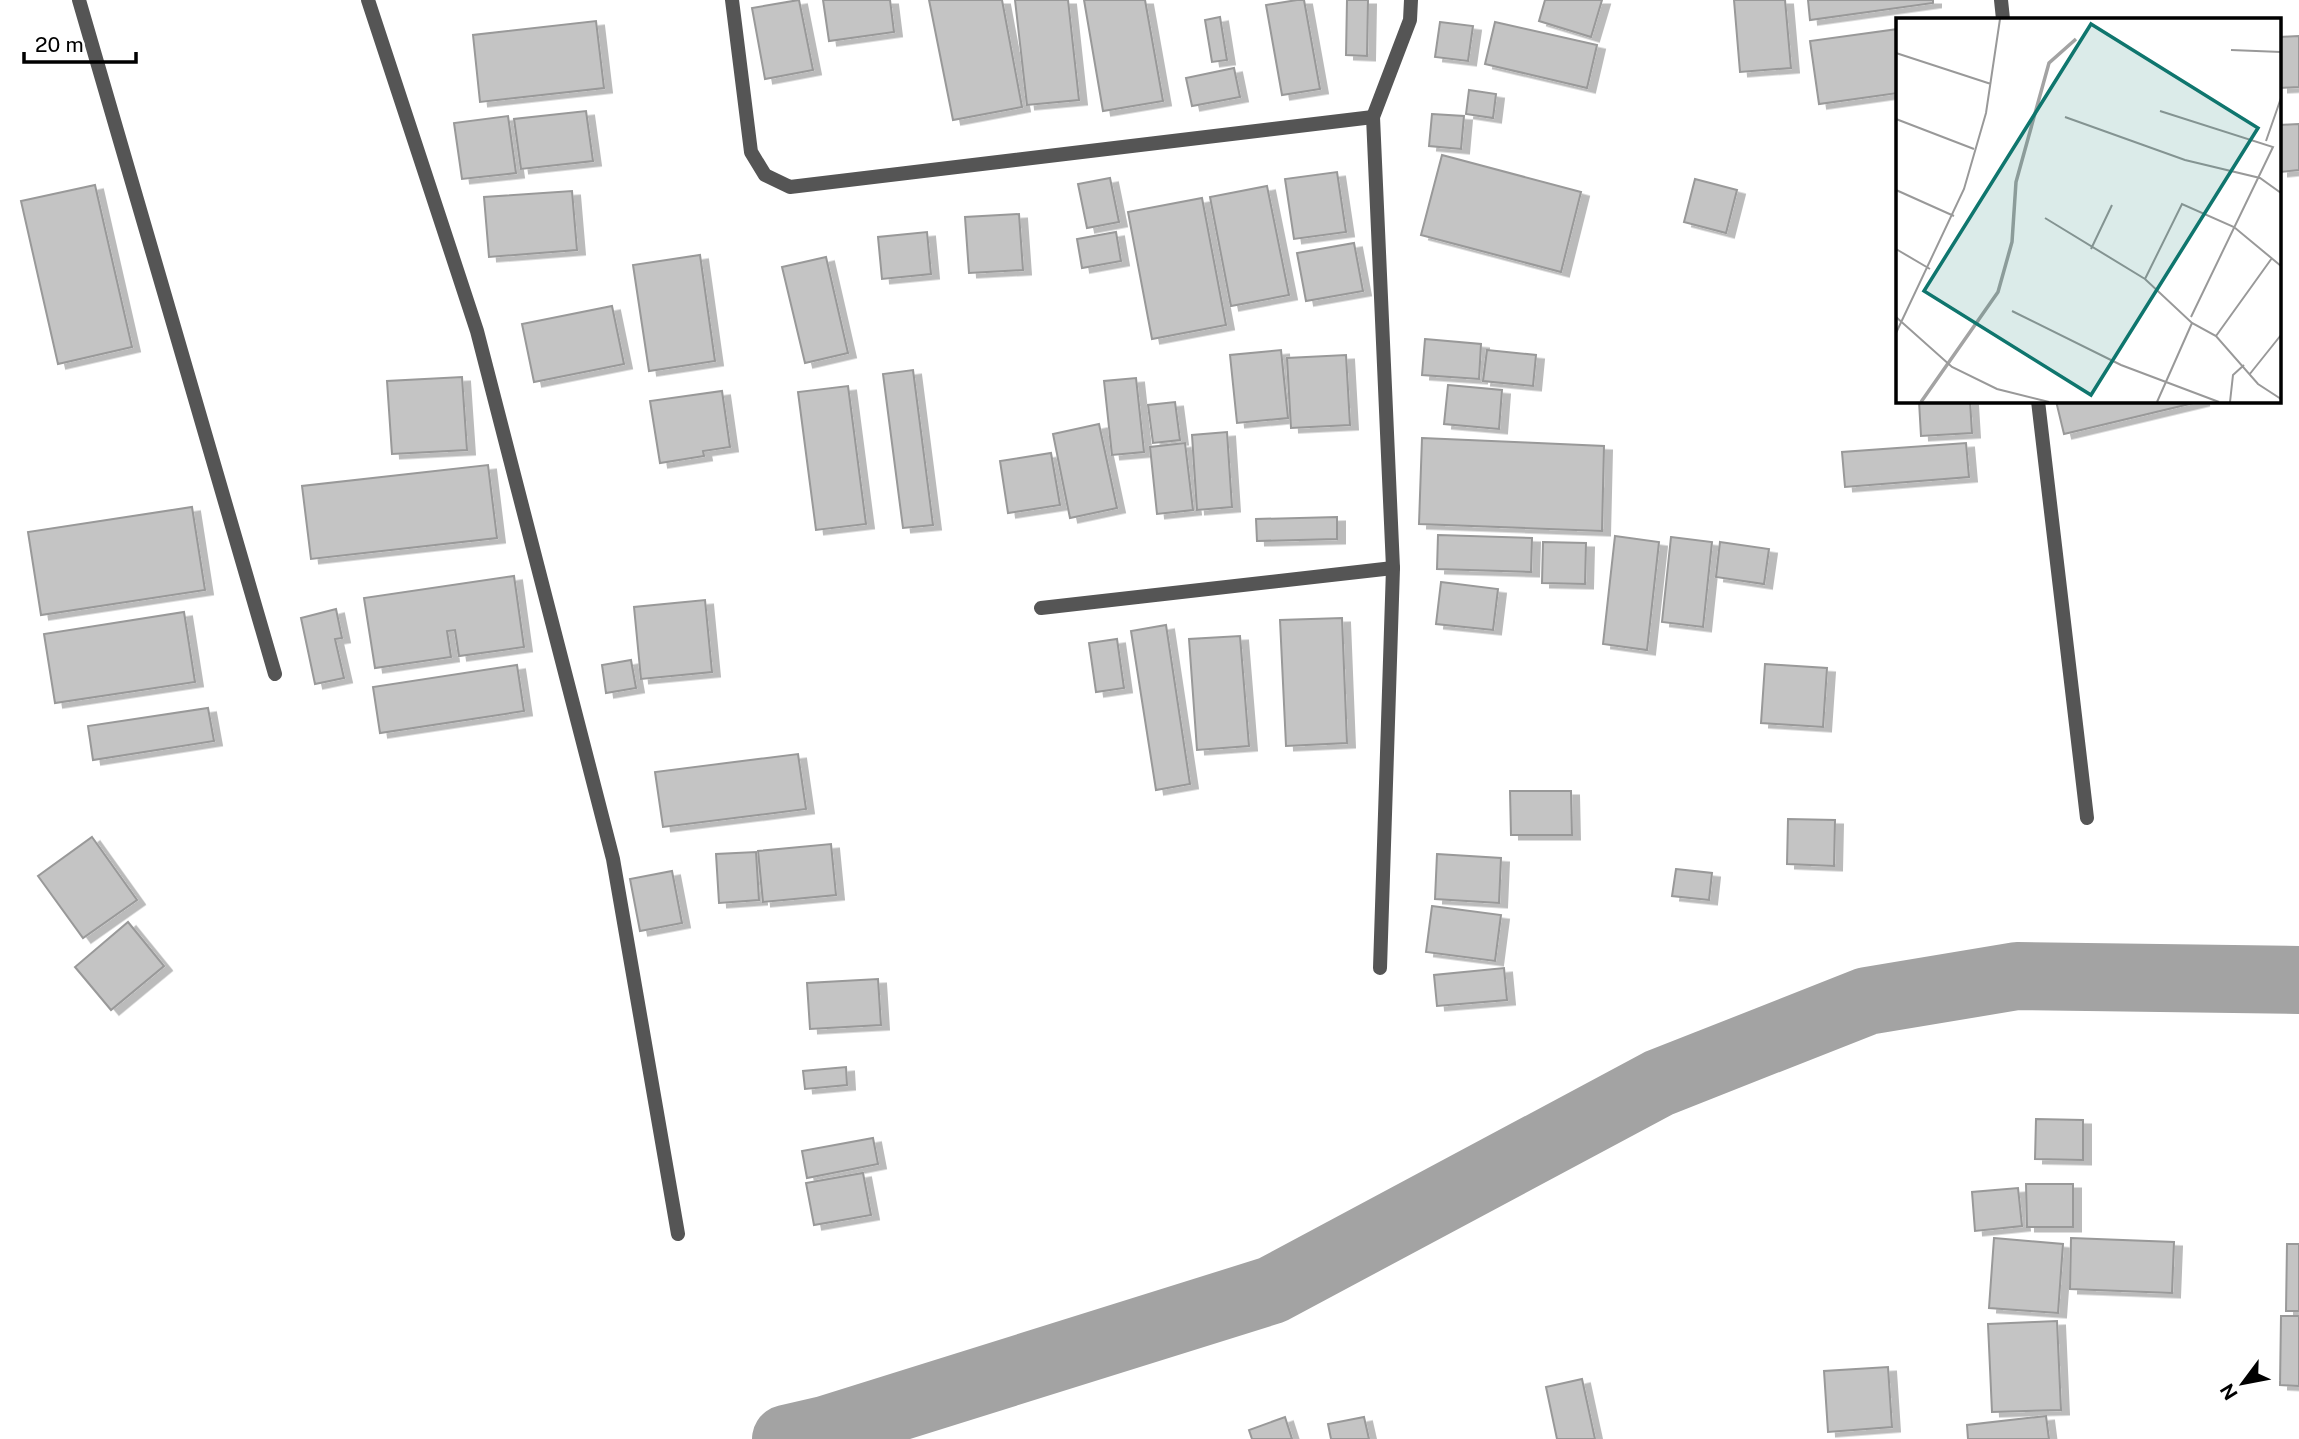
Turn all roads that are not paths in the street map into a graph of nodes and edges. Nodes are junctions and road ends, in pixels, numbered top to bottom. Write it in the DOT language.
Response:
graph roads {
  1 [pos="79,0"];
  2 [pos="368,0"];
  3 [pos="732,0"];
  4 [pos="1411,0"];
  5 [pos="2001,0"];
  6 [pos="2003,18"];
  7 [pos="1373,117"];
  8 [pos="2038,402"];
  9 [pos="1394,568"];
  10 [pos="1041,608"];
  11 [pos="275,674"];
  12 [pos="2087,818"];
  13 [pos="1380,968"];
  14 [pos="678,1234"];
  1 -- 11 [label="street"];
  2 -- 14 [label="street"];
  3 -- 7 [label="street"];
  4 -- 7 [label="street"];
  5 -- 6 [label="street"];
  7 -- 9 [label="street"];
  8 -- 12 [label="street"];
  9 -- 10 [label="street"];
  9 -- 13 [label="street"];
}
